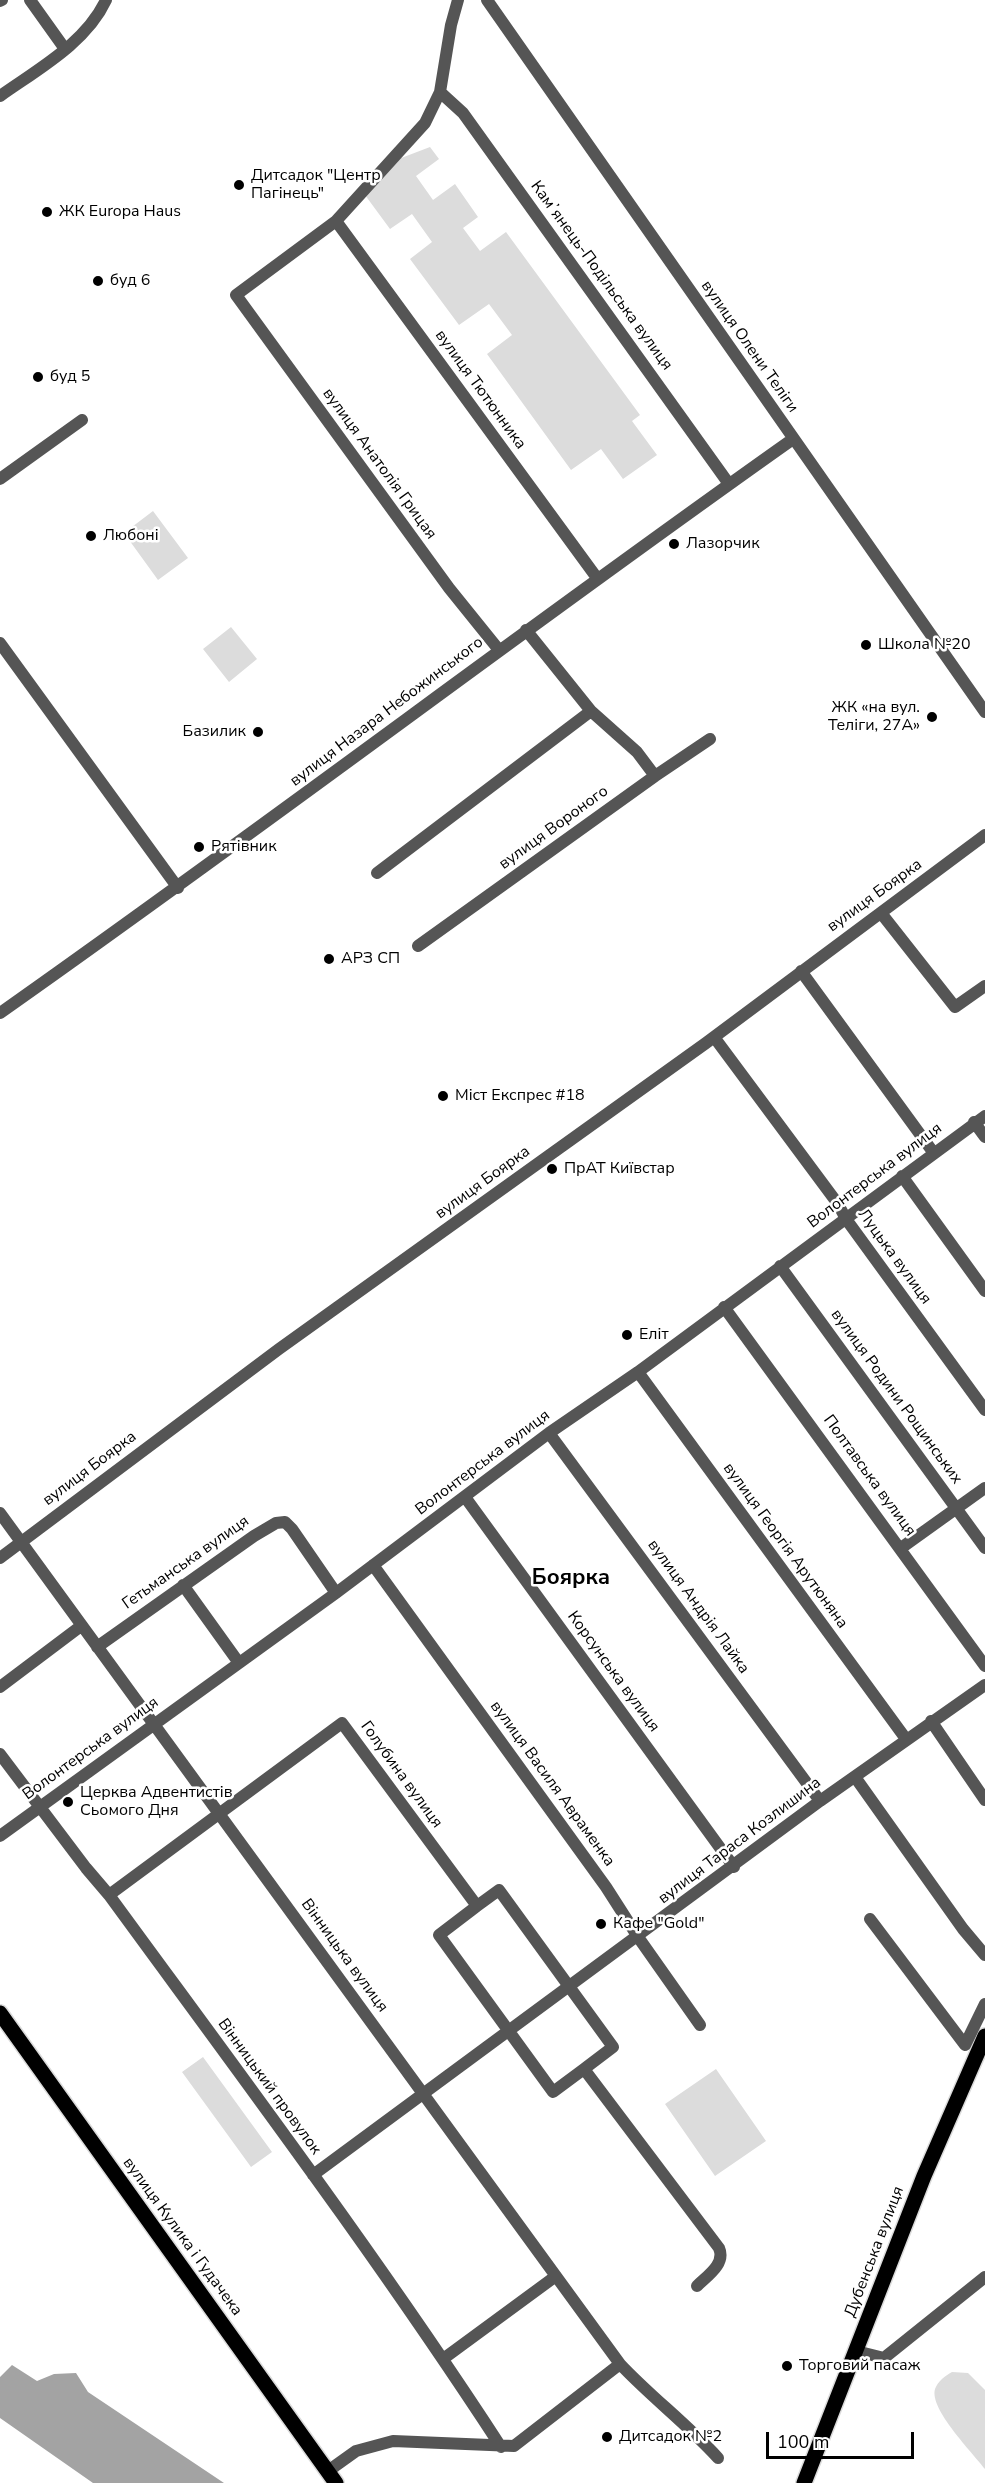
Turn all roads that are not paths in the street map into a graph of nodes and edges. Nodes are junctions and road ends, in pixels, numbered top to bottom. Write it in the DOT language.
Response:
graph roads {
  1 [pos="30,0"];
  2 [pos="106,0"];
  3 [pos="458,0"];
  4 [pos="487,0"];
  5 [pos="65,49"];
  6 [pos="440,92"];
  7 [pos="0,96"];
  8 [pos="336,221"];
  9 [pos="82,420"];
  10 [pos="793,438"];
  11 [pos="0,479"];
  12 [pos="729,484"];
  13 [pos="597,578"];
  14 [pos="526,630"];
  15 [pos="0,643"];
  16 [pos="499,650"];
  17 [pos="591,711"];
  18 [pos="985,712"];
  19 [pos="710,739"];
  20 [pos="655,776"];
  21 [pos="985,836"];
  22 [pos="377,873"];
  23 [pos="178,888"];
  24 [pos="881,913"];
  25 [pos="418,946"];
  26 [pos="801,971"];
  27 [pos="985,986"];
  28 [pos="0,1013"];
  29 [pos="714,1037"];
  30 [pos="980,1119"];
  31 [pos="985,1137"];
  32 [pos="933,1152"];
  33 [pos="902,1176"];
  34 [pos="846,1219"];
  35 [pos="780,1266"];
  36 [pos="985,1291"];
  37 [pos="724,1307"];
  38 [pos="638,1371"];
  39 [pos="985,1410"];
  40 [pos="549,1432"];
  41 [pos="985,1488"];
  42 [pos="465,1497"];
  43 [pos="956,1509"];
  44 [pos="0,1513"];
  45 [pos="21,1542"];
  46 [pos="901,1548"];
  47 [pos="985,1548"];
  48 [pos="0,1558"];
  49 [pos="373,1565"];
  50 [pos="183,1585"];
  51 [pos="336,1593"];
  52 [pos="81,1626"];
  53 [pos="97,1647"];
  54 [pos="239,1663"];
  55 [pos="985,1666"];
  56 [pos="985,1685"];
  57 [pos="0,1688"];
  58 [pos="931,1721"];
  59 [pos="153,1723"];
  60 [pos="906,1739"];
  61 [pos="0,1754"];
  62 [pos="855,1777"];
  63 [pos="985,1800"];
  64 [pos="820,1802"];
  65 [pos="40,1808"];
  66 [pos="219,1814"];
  67 [pos="0,1836"];
  68 [pos="734,1867"];
  69 [pos="109,1895"];
  70 [pos="477,1906"];
  71 [pos="870,1919"];
  72 [pos="638,1937"];
  73 [pos="985,1955"];
  74 [pos="570,1988"];
  75 [pos="985,2004"];
  76 [pos="0,2013"];
  77 [pos="700,2025"];
  78 [pos="509,2032"];
  79 [pos="985,2036"];
  80 [pos="584,2069"];
  81 [pos="424,2094"];
  82 [pos="313,2175"];
  83 [pos="556,2276"];
  84 [pos="985,2277"];
  85 [pos="697,2286"];
  86 [pos="856,2351"];
  87 [pos="443,2359"];
  88 [pos="620,2364"];
  89 [pos="501,2447"];
  90 [pos="717,2458"];
  91 [pos="332,2477"];
  92 [pos="804,2483"];
  1 -- 5 [label="street"];
  2 -- 5 [label="street"];
  3 -- 6 [label="street"];
  4 -- 10 [label="street, вулиця Олени Теліги"];
  5 -- 7 [label="street"];
  6 -- 8 [label="street"];
  6 -- 12 [label="street, Камʼянець-Подільська вулиця"];
  8 -- 13 [label="street, вулиця Тютюнника"];
  8 -- 16 [label="street, вулиця Анатолія Грицая"];
  9 -- 11 [label="street"];
  10 -- 12 [label="street, вулиця Назара Небожинського"];
  10 -- 18 [label="street, вулиця Олени Теліги"];
  12 -- 13 [label="street, вулиця Назара Небожинського"];
  13 -- 14 [label="street, вулиця Назара Небожинського"];
  14 -- 16 [label="street, вулиця Назара Небожинського"];
  14 -- 17 [label="street"];
  15 -- 23 [label="street"];
  16 -- 23 [label="street, вулиця Назара Небожинського"];
  17 -- 20 [label="street"];
  17 -- 22 [label="street"];
  19 -- 20 [label="street, вулиця Вороного"];
  20 -- 25 [label="street, вулиця Вороного"];
  21 -- 24 [label="street, вулиця Боярка"];
  23 -- 28 [label="street, вулиця Назара Небожинського"];
  24 -- 26 [label="street, вулиця Боярка"];
  24 -- 27 [label="street"];
  26 -- 29 [label="street, вулиця Боярка"];
  26 -- 32 [label="street"];
  29 -- 34 [label="street, Луцька вулиця"];
  29 -- 45 [label="street, вулиця Боярка"];
  30 -- 31 [label="street"];
  30 -- 32 [label="street, Волонтерська вулиця"];
  32 -- 33 [label="street, Волонтерська вулиця"];
  33 -- 34 [label="street, Волонтерська вулиця"];
  33 -- 36 [label="street"];
  34 -- 35 [label="street, Волонтерська вулиця"];
  34 -- 39 [label="street, Луцька вулиця"];
  35 -- 37 [label="street, Волонтерська вулиця"];
  35 -- 43 [label="street, вулиця Родини Рощинських"];
  37 -- 38 [label="street, Волонтерська вулиця"];
  37 -- 46 [label="street, Полтавська вулиця"];
  38 -- 40 [label="street, Волонтерська вулиця"];
  38 -- 60 [label="street, вулиця Георгія Арутюняна"];
  40 -- 42 [label="street, Волонтерська вулиця"];
  40 -- 64 [label="street, вулиця Андрія Лайка"];
  41 -- 43 [label="street"];
  42 -- 49 [label="street, Волонтерська вулиця"];
  42 -- 68 [label="street, Корсунська вулиця"];
  43 -- 46 [label="street"];
  43 -- 47 [label="street, вулиця Родини Рощинських"];
  44 -- 45 [label="street, Вінницька вулиця"];
  45 -- 48 [label="street, вулиця Боярка"];
  45 -- 52 [label="street, Вінницька вулиця"];
  46 -- 55 [label="street, Полтавська вулиця"];
  49 -- 51 [label="street, Волонтерська вулиця"];
  49 -- 72 [label="street, вулиця Василя Авраменка"];
  50 -- 51 [label="street, Гетьманська вулиця"];
  50 -- 53 [label="street, Гетьманська вулиця"];
  50 -- 54 [label="street"];
  51 -- 54 [label="street, Волонтерська вулиця"];
  52 -- 53 [label="street, Вінницька вулиця"];
  52 -- 57 [label="street"];
  53 -- 59 [label="street, Вінницька вулиця"];
  54 -- 59 [label="street, Волонтерська вулиця"];
  56 -- 58 [label="street, вулиця Тараса Козлишина"];
  58 -- 60 [label="street, вулиця Тараса Козлишина"];
  58 -- 63 [label="street"];
  59 -- 65 [label="street, Волонтерська вулиця"];
  59 -- 66 [label="street, Вінницька вулиця"];
  60 -- 62 [label="street, вулиця Тараса Козлишина"];
  61 -- 65 [label="street, Вінницький провулок"];
  62 -- 64 [label="street, вулиця Тараса Козлишина"];
  62 -- 73 [label="street"];
  64 -- 68 [label="street, вулиця Тараса Козлишина"];
  65 -- 67 [label="street, Волонтерська вулиця"];
  65 -- 69 [label="street, Вінницький провулок"];
  66 -- 69 [label="street, Голубина вулиця"];
  66 -- 70 [label="street, Голубина вулиця"];
  66 -- 81 [label="street, Вінницька вулиця"];
  68 -- 72 [label="street, вулиця Тараса Козлишина"];
  69 -- 82 [label="street, Вінницький провулок"];
  70 -- 74 [label="street"];
  70 -- 78 [label="street"];
  71 -- 75 [label="street"];
  72 -- 74 [label="street, вулиця Тараса Козлишина"];
  72 -- 77 [label="street, вулиця Василя Авраменка"];
  74 -- 78 [label="street, вулиця Тараса Козлишина"];
  74 -- 80 [label="street"];
  76 -- 91 [label="main road, вулиця Кулика і Гудачека"];
  78 -- 80 [label="street"];
  78 -- 81 [label="street, вулиця Тараса Козлишина"];
  79 -- 86 [label="main road, Дубенська вулиця"];
  80 -- 85 [label="street"];
  81 -- 82 [label="street, вулиця Тараса Козлишина"];
  81 -- 83 [label="street, Вінницька вулиця"];
  82 -- 87 [label="street, Вінницький провулок"];
  83 -- 87 [label="street"];
  83 -- 88 [label="street, Вінницька вулиця"];
  84 -- 86 [label="street"];
  86 -- 92 [label="main road, Дубенська вулиця"];
  87 -- 89 [label="street, Вінницький провулок"];
  88 -- 89 [label="street"];
  88 -- 90 [label="street, Вінницька вулиця"];
  89 -- 91 [label="street"];
}
